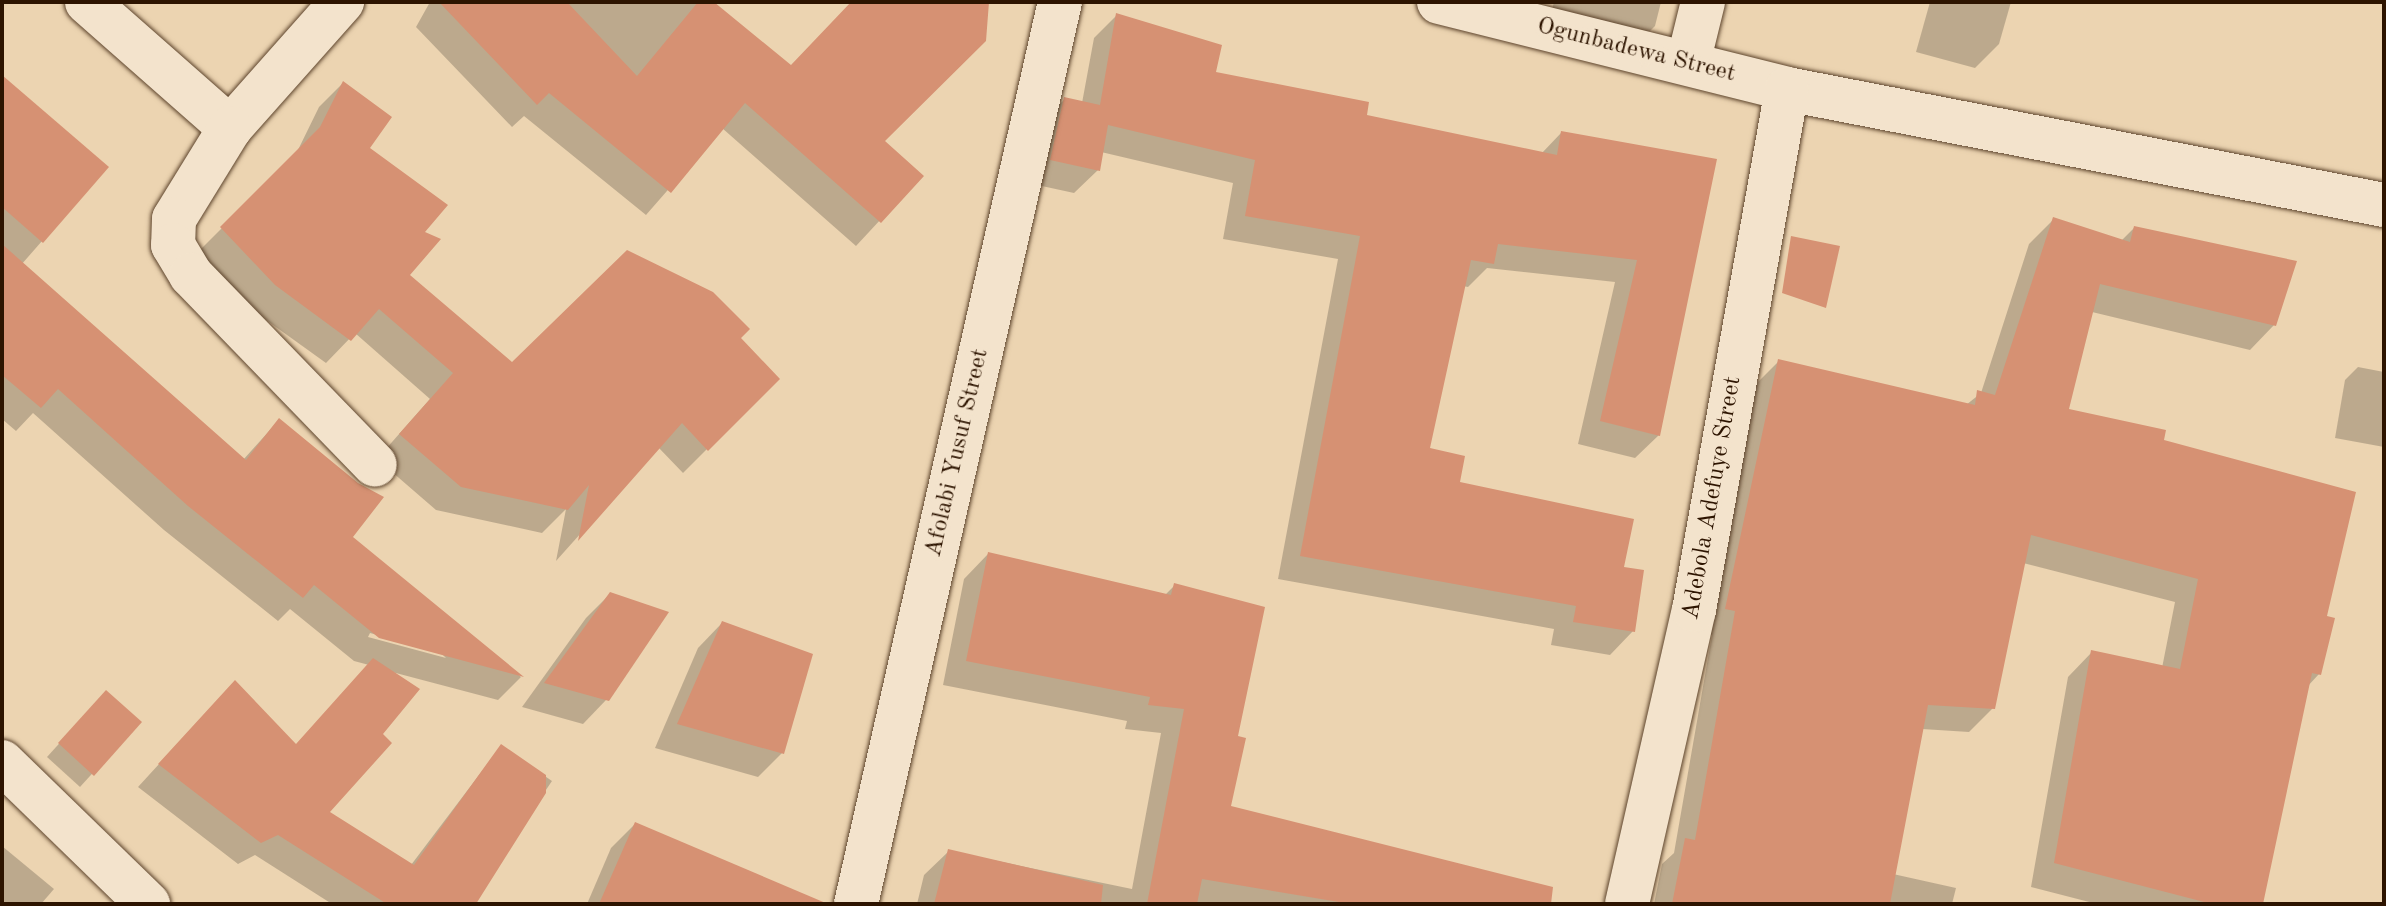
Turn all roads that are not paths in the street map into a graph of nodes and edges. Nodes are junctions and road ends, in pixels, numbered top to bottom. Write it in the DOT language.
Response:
graph roads {
  1 [pos="87,2"];
  2 [pos="342,2"];
  3 [pos="1060,2"];
  4 [pos="1439,2"];
  5 [pos="1703,2"];
  6 [pos="1688,63"];
  7 [pos="1787,89"];
  8 [pos="230,128"];
  9 [pos="2384,205"];
  10 [pos="375,465"];
  11 [pos="2,762"];
  12 [pos="148,904"];
  13 [pos="856,904"];
  14 [pos="1627,904"];
  1 -- 8 [label="street"];
  2 -- 8 [label="street"];
  3 -- 13 [label="street, Afolabi Yusuf Street"];
  4 -- 6 [label="street, Ogunbadewa Street"];
  5 -- 6 [label="street"];
  6 -- 7 [label="street, Ogunbadewa Street"];
  7 -- 9 [label="street, Ogunbadewa Street"];
  7 -- 14 [label="street, Adebola Adefuye Street"];
  8 -- 10 [label="street"];
  11 -- 12 [label="street"];
}
